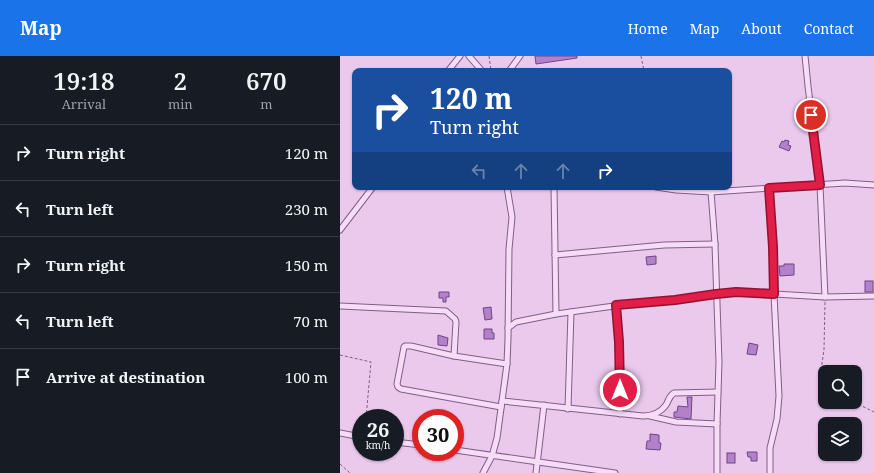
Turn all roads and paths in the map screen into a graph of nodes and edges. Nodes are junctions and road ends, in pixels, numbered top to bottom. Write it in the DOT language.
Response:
graph roads {
  1 [pos="460,56"];
  2 [pos="469,56"];
  3 [pos="490,56"];
  4 [pos="520,56"];
  5 [pos="641,56"];
  6 [pos="805,56"];
  7 [pos="450,68"];
  8 [pos="479,68"];
  9 [pos="491,68"];
  10 [pos="511,68"];
  11 [pos="643,68"];
  12 [pos="820,185"];
  13 [pos="874,185"];
  14 [pos="769,188"];
  15 [pos="371,190"];
  16 [pos="508,190"];
  17 [pos="554,190"];
  18 [pos="676,190"];
  19 [pos="711,192"];
  20 [pos="340,230"];
  21 [pos="715,244"];
  22 [pos="555,255"];
  23 [pos="716,294"];
  24 [pos="774,294"];
  25 [pos="874,296"];
  26 [pos="825,297"];
  27 [pos="616,305"];
  28 [pos="340,306"];
  29 [pos="571,312"];
  30 [pos="556,314"];
  31 [pos="508,328"];
  32 [pos="340,355"];
  33 [pos="454,356"];
  34 [pos="507,364"];
  35 [pos="822,365"];
  36 [pos="718,392"];
  37 [pos="502,404"];
  38 [pos="544,406"];
  39 [pos="862,407"];
  40 [pos="367,409"];
  41 [pos="568,409"];
  42 [pos="874,412"];
  43 [pos="620,414"];
  44 [pos="650,416"];
  45 [pos="717,424"];
  46 [pos="340,433"];
  47 [pos="352,435"];
  48 [pos="464,451"];
  49 [pos="492,456"];
  50 [pos="538,462"];
  51 [pos="340,464"];
  52 [pos="350,473"];
  53 [pos="483,473"];
  54 [pos="536,473"];
  55 [pos="615,473"];
  56 [pos="717,473"];
  57 [pos="770,473"];
  1 -- 7 [label="street"];
  2 -- 8 [label="street"];
  3 -- 9 [label="path"];
  4 -- 10 [label="street"];
  5 -- 11 [label="path"];
  6 -- 12 [label="street"];
  12 -- 13 [label="street"];
  12 -- 14 [label="street"];
  12 -- 26 [label="street"];
  14 -- 19 [label="street"];
  14 -- 24 [label="street"];
  15 -- 20 [label="street"];
  16 -- 31 [label="street"];
  17 -- 22 [label="street"];
  18 -- 19 [label="street"];
  19 -- 21 [label="street"];
  21 -- 22 [label="street"];
  21 -- 23 [label="street"];
  22 -- 30 [label="street"];
  23 -- 24 [label="street"];
  23 -- 27 [label="street"];
  23 -- 36 [label="street"];
  24 -- 26 [label="street"];
  24 -- 57 [label="street"];
  25 -- 26 [label="street"];
  26 -- 35 [label="path"];
  27 -- 29 [label="street"];
  27 -- 43 [label="street"];
  28 -- 33 [label="street"];
  29 -- 30 [label="street"];
  29 -- 41 [label="street"];
  30 -- 31 [label="street"];
  31 -- 34 [label="street"];
  32 -- 40 [label="path"];
  33 -- 34 [label="street"];
  33 -- 37 [label="street"];
  34 -- 37 [label="street"];
  36 -- 44 [label="street"];
  36 -- 45 [label="street"];
  37 -- 38 [label="street"];
  37 -- 49 [label="street"];
  38 -- 41 [label="street"];
  38 -- 50 [label="street"];
  39 -- 42 [label="path"];
  41 -- 43 [label="street"];
  43 -- 44 [label="street"];
  44 -- 45 [label="street"];
  45 -- 56 [label="street"];
  46 -- 47 [label="street"];
  48 -- 49 [label="street"];
  49 -- 50 [label="street"];
  49 -- 53 [label="street"];
  50 -- 54 [label="street"];
  50 -- 55 [label="street"];
  51 -- 52 [label="path"];
}
